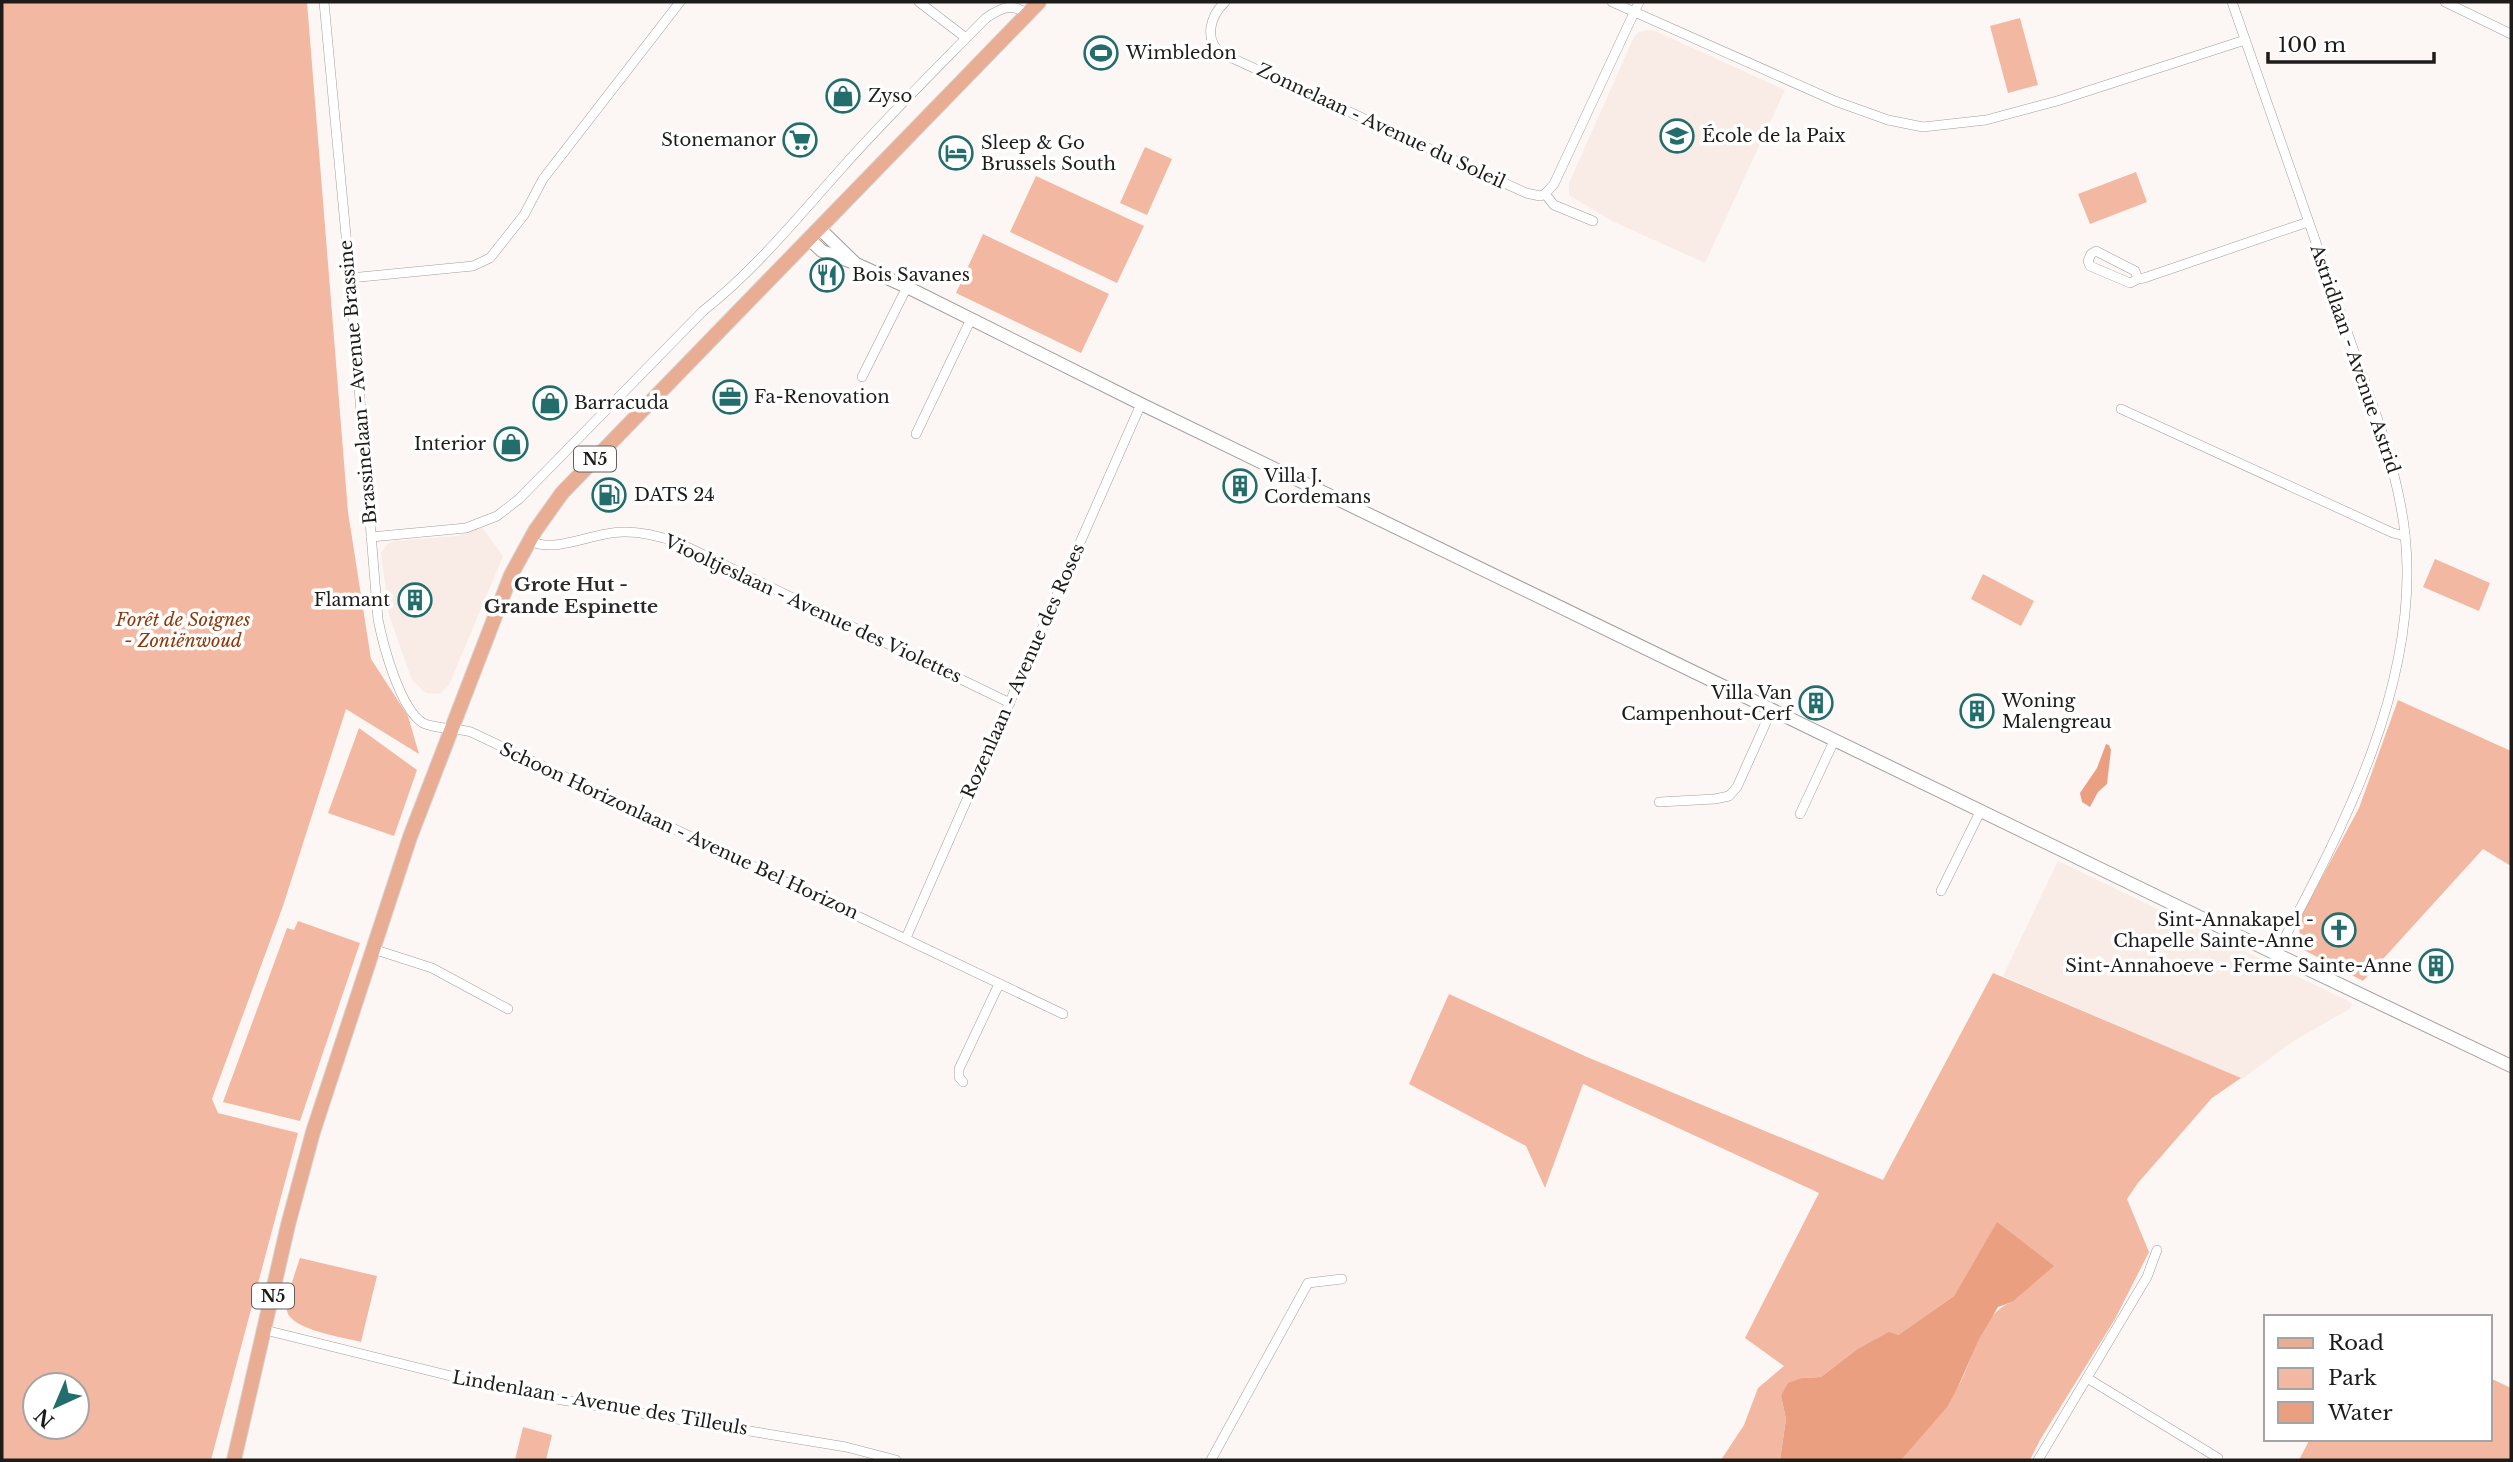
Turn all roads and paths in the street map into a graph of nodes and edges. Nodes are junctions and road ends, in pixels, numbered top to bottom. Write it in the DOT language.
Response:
graph roads {
  1 [pos="324,2"];
  2 [pos="680,2"];
  3 [pos="919,2"];
  4 [pos="1039,2"];
  5 [pos="1226,2"];
  6 [pos="1612,2"];
  7 [pos="1639,2"];
  8 [pos="2232,2"];
  9 [pos="2445,2"];
  10 [pos="1635,12"];
  11 [pos="1027,14"];
  12 [pos="2511,34"];
  13 [pos="966,38"];
  14 [pos="2245,40"];
  15 [pos="1545,194"];
  16 [pos="1593,221"];
  17 [pos="2308,222"];
  18 [pos="814,233"];
  19 [pos="350,278"];
  20 [pos="2138,279"];
  21 [pos="906,287"];
  22 [pos="971,319"];
  23 [pos="862,377"];
  24 [pos="1141,404"];
  25 [pos="2121,409"];
  26 [pos="916,434"];
  27 [pos="2405,536"];
  28 [pos="370,537"];
  29 [pos="530,541"];
  30 [pos="1010,703"];
  31 [pos="1772,709"];
  32 [pos="451,728"];
  33 [pos="1835,739"];
  34 [pos="1659,802"];
  35 [pos="1981,810"];
  36 [pos="1800,814"];
  37 [pos="1941,891"];
  38 [pos="906,938"];
  39 [pos="373,949"];
  40 [pos="2276,954"];
  41 [pos="999,985"];
  42 [pos="508,1009"];
  43 [pos="1063,1014"];
  44 [pos="2511,1066"];
  45 [pos="964,1082"];
  46 [pos="2157,1251"];
  47 [pos="1342,1279"];
  48 [pos="265,1330"];
  49 [pos="2087,1378"];
  50 [pos="2218,1458"];
  51 [pos="234,1460"];
  52 [pos="896,1460"];
  53 [pos="1211,1460"];
  54 [pos="2038,1460"];
  1 -- 19 [label="street, Brassinelaan - Avenue Brassine"];
  2 -- 19 [label="street"];
  3 -- 13 [label="street"];
  4 -- 11 [label="main road, N5"];
  5 -- 15 [label="street, Zonnelaan - Avenue du Soleil"];
  6 -- 10 [label="street"];
  7 -- 10 [label="street"];
  8 -- 14 [label="street, Astridlaan - Avenue Astrid"];
  9 -- 12 [label="street"];
  10 -- 14 [label="street"];
  10 -- 15 [label="street"];
  11 -- 13 [label="street"];
  11 -- 18 [label="main road, N5"];
  13 -- 28 [label="street"];
  14 -- 17 [label="street, Astridlaan - Avenue Astrid"];
  15 -- 16 [label="street, Zonnelaan - Avenue du Soleil"];
  17 -- 20 [label="street"];
  17 -- 27 [label="street, Astridlaan - Avenue Astrid"];
  18 -- 21 [label="street"];
  18 -- 29 [label="main road, N5"];
  19 -- 28 [label="street, Brassinelaan - Avenue Brassine"];
  20 -- 20 [label="street"];
  21 -- 22 [label="street"];
  21 -- 23 [label="street"];
  22 -- 24 [label="street"];
  22 -- 26 [label="street"];
  24 -- 30 [label="street, Rozenlaan - Avenue des Roses"];
  24 -- 31 [label="street"];
  25 -- 27 [label="street"];
  27 -- 40 [label="street, Astridlaan - Avenue Astrid"];
  28 -- 32 [label="street, Brassinelaan - Avenue Brassine"];
  29 -- 30 [label="street, Viooltjeslaan - Avenue des Violettes"];
  29 -- 32 [label="main road, N5"];
  30 -- 38 [label="street, Rozenlaan - Avenue des Roses"];
  31 -- 33 [label="street"];
  31 -- 34 [label="street"];
  32 -- 38 [label="street, Schoon Horizonlaan - Avenue Bel Horizon"];
  32 -- 39 [label="main road, N5"];
  33 -- 35 [label="street"];
  33 -- 36 [label="street"];
  35 -- 37 [label="street"];
  35 -- 40 [label="street"];
  38 -- 41 [label="street, Schoon Horizonlaan - Avenue Bel Horizon"];
  39 -- 42 [label="street"];
  39 -- 48 [label="main road, N5"];
  40 -- 44 [label="street"];
  41 -- 43 [label="street, Schoon Horizonlaan - Avenue Bel Horizon"];
  41 -- 45 [label="street"];
  46 -- 49 [label="street"];
  47 -- 53 [label="street"];
  48 -- 51 [label="main road, N5"];
  48 -- 52 [label="street, Lindenlaan - Avenue des Tilleuls"];
  49 -- 50 [label="street"];
  49 -- 54 [label="street"];
}
